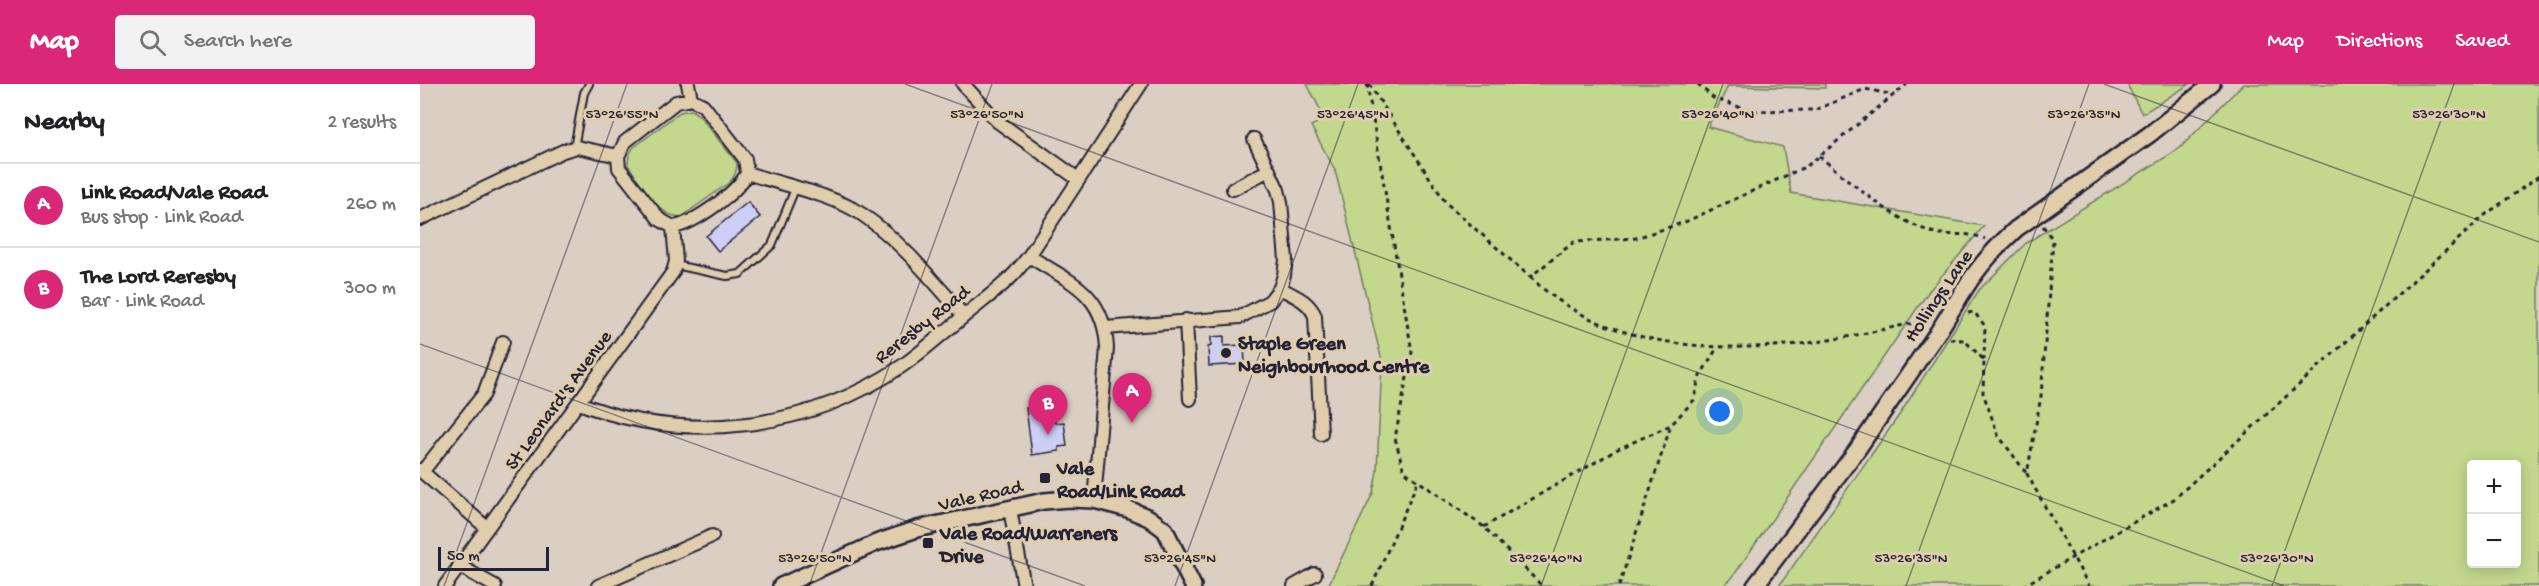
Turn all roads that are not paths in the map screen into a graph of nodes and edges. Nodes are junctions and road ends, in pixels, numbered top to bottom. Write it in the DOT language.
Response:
graph roads {
  1 [pos="590,84"];
  2 [pos="688,84"];
  3 [pos="963,84"];
  4 [pos="1141,84"];
  5 [pos="2212,84"];
  6 [pos="691,99"];
  7 [pos="1254,139"];
  8 [pos="574,148"];
  9 [pos="618,156"];
  10 [pos="1269,170"];
  11 [pos="747,173"];
  12 [pos="1077,179"];
  13 [pos="795,189"];
  14 [pos="1233,189"];
  15 [pos="420,219"];
  16 [pos="673,226"];
  17 [pos="1029,256"];
  18 [pos="675,265"];
  19 [pos="1280,288"];
  20 [pos="964,316"];
  21 [pos="1186,320"];
  22 [pos="1106,328"];
  23 [pos="503,342"];
  24 [pos="1190,399"];
  25 [pos="579,403"];
  26 [pos="1321,434"];
  27 [pos="421,471"];
  28 [pos="1094,500"];
  29 [pos="1010,509"];
  30 [pos="487,528"];
  31 [pos="712,536"];
  32 [pos="459,566"];
  33 [pos="1316,574"];
  34 [pos="445,586"];
  35 [pos="495,586"];
  36 [pos="598,586"];
  37 [pos="781,586"];
  38 [pos="1024,586"];
  39 [pos="1193,586"];
  40 [pos="1294,586"];
  41 [pos="1755,586"];
  1 -- 8 [label="lane"];
  2 -- 6 [label="street"];
  3 -- 12 [label="street"];
  4 -- 12 [label="street, Reresby Road"];
  5 -- 41 [label="street, Hollings Lane, bridge"];
  6 -- 9 [label="street"];
  6 -- 11 [label="street"];
  7 -- 10 [label="street"];
  8 -- 9 [label="street"];
  8 -- 15 [label="street"];
  9 -- 16 [label="street"];
  10 -- 14 [label="street"];
  10 -- 19 [label="street"];
  11 -- 13 [label="street"];
  11 -- 16 [label="street"];
  12 -- 17 [label="street, Reresby Road"];
  13 -- 18 [label="lane"];
  13 -- 20 [label="street"];
  16 -- 18 [label="street"];
  17 -- 20 [label="street, Reresby Road"];
  17 -- 22 [label="street"];
  18 -- 25 [label="street, St Leonard's Avenue"];
  19 -- 21 [label="street"];
  19 -- 26 [label="street"];
  20 -- 25 [label="street, Reresby Road"];
  21 -- 22 [label="street"];
  21 -- 24 [label="street"];
  22 -- 28 [label="street"];
  23 -- 27 [label="street"];
  25 -- 30 [label="street, St Leonard's Avenue"];
  27 -- 30 [label="street"];
  28 -- 29 [label="street, Vale Road"];
  28 -- 39 [label="street, Vale Road"];
  29 -- 37 [label="street, Vale Road"];
  29 -- 38 [label="street"];
  30 -- 32 [label="street, St Leonard's Avenue"];
  31 -- 36 [label="street"];
  32 -- 34 [label="street, St Leonard's Avenue"];
  32 -- 35 [label="street"];
  33 -- 40 [label="street"];
}
